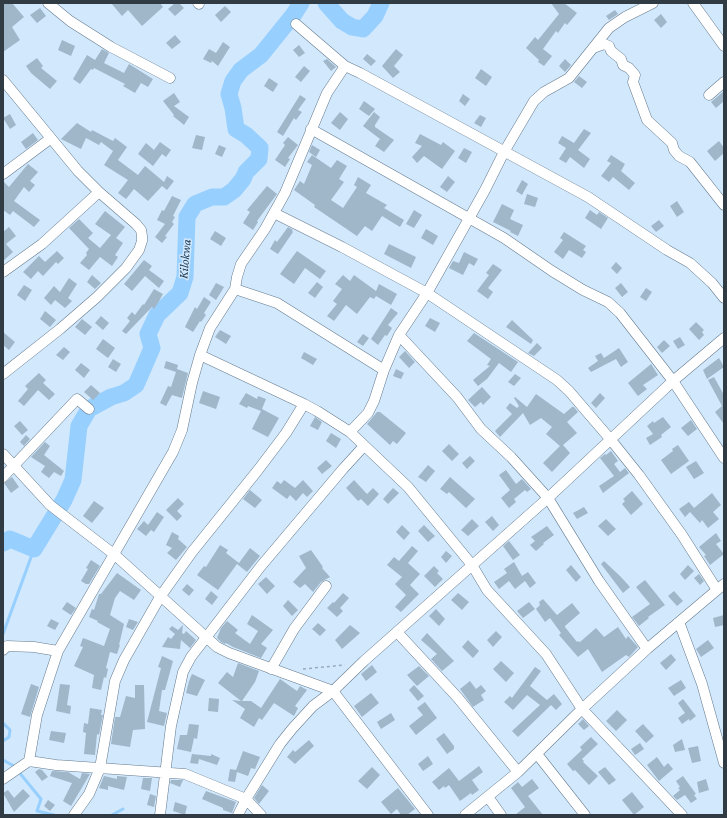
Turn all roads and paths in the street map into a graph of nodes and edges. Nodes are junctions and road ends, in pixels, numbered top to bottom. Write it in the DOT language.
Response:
graph roads {
  1 [pos="48,3"];
  2 [pos="653,3"];
  3 [pos="694,3"];
  4 [pos="296,24"];
  5 [pos="724,46"];
  6 [pos="593,48"];
  7 [pos="345,66"];
  8 [pos="170,78"];
  9 [pos="3,82"];
  10 [pos="724,82"];
  11 [pos="709,95"];
  12 [pos="311,128"];
  13 [pos="50,139"];
  14 [pos="504,152"];
  15 [pos="3,174"];
  16 [pos="99,192"];
  17 [pos="724,205"];
  18 [pos="274,213"];
  19 [pos="469,218"];
  20 [pos="3,272"];
  21 [pos="235,289"];
  22 [pos="426,293"];
  23 [pos="724,298"];
  24 [pos="399,336"];
  25 [pos="724,338"];
  26 [pos="200,355"];
  27 [pos="384,370"];
  28 [pos="3,374"];
  29 [pos="673,381"];
  30 [pos="304,404"];
  31 [pos="90,409"];
  32 [pos="350,432"];
  33 [pos="612,440"];
  34 [pos="364,446"];
  35 [pos="3,454"];
  36 [pos="724,458"];
  37 [pos="14,466"];
  38 [pos="3,477"];
  39 [pos="548,498"];
  40 [pos="114,555"];
  41 [pos="472,565"];
  42 [pos="326,586"];
  43 [pos="721,587"];
  44 [pos="160,597"];
  45 [pos="679,622"];
  46 [pos="397,632"];
  47 [pos="206,638"];
  48 [pos="646,649"];
  49 [pos="3,650"];
  50 [pos="58,651"];
  51 [pos="348,665"];
  52 [pos="271,669"];
  53 [pos="302,669"];
  54 [pos="333,691"];
  55 [pos="582,709"];
  56 [pos="537,754"];
  57 [pos="29,762"];
  58 [pos="724,763"];
  59 [pos="100,768"];
  60 [pos="165,771"];
  61 [pos="518,772"];
  62 [pos="3,779"];
  63 [pos="488,796"];
  64 [pos="246,799"];
  65 [pos="74,815"];
  66 [pos="160,815"];
  67 [pos="238,815"];
  68 [pos="261,815"];
  69 [pos="428,815"];
  70 [pos="465,815"];
  71 [pos="501,815"];
  72 [pos="585,815"];
  73 [pos="682,815"];
  1 -- 8 [label="street"];
  2 -- 6 [label="street"];
  3 -- 5 [label="street"];
  4 -- 7 [label="street"];
  6 -- 14 [label="street"];
  6 -- 17 [label="street"];
  7 -- 12 [label="street"];
  7 -- 14 [label="street"];
  9 -- 13 [label="street"];
  10 -- 11 [label="street"];
  12 -- 18 [label="street"];
  12 -- 19 [label="street"];
  13 -- 15 [label="street"];
  13 -- 16 [label="street"];
  14 -- 19 [label="street"];
  14 -- 23 [label="street"];
  16 -- 20 [label="street"];
  16 -- 28 [label="street"];
  18 -- 21 [label="street"];
  18 -- 22 [label="street"];
  19 -- 22 [label="street"];
  19 -- 29 [label="street"];
  21 -- 26 [label="street"];
  21 -- 27 [label="street"];
  22 -- 24 [label="street"];
  22 -- 33 [label="street"];
  24 -- 27 [label="street"];
  24 -- 39 [label="street"];
  25 -- 29 [label="street"];
  26 -- 30 [label="street"];
  26 -- 40 [label="street"];
  27 -- 32 [label="street"];
  29 -- 33 [label="street"];
  29 -- 36 [label="street"];
  30 -- 32 [label="street"];
  30 -- 44 [label="street"];
  31 -- 37 [label="street"];
  32 -- 34 [label="street"];
  33 -- 39 [label="street"];
  33 -- 43 [label="street"];
  34 -- 41 [label="street"];
  34 -- 47 [label="street"];
  35 -- 37 [label="street"];
  37 -- 38 [label="street"];
  37 -- 40 [label="street"];
  39 -- 41 [label="street"];
  39 -- 48 [label="street"];
  40 -- 44 [label="street"];
  40 -- 50 [label="street"];
  41 -- 46 [label="street"];
  41 -- 55 [label="street"];
  42 -- 52 [label="street"];
  43 -- 45 [label="street"];
  44 -- 47 [label="street"];
  44 -- 59 [label="street"];
  45 -- 48 [label="street"];
  45 -- 58 [label="street"];
  46 -- 54 [label="street"];
  46 -- 61 [label="street"];
  47 -- 52 [label="street"];
  47 -- 60 [label="street"];
  48 -- 55 [label="street"];
  49 -- 50 [label="street"];
  50 -- 57 [label="street"];
  51 -- 53 [label="path"];
  52 -- 54 [label="street"];
  54 -- 64 [label="street"];
  54 -- 69 [label="street"];
  55 -- 56 [label="street"];
  55 -- 73 [label="street"];
  56 -- 61 [label="street"];
  56 -- 72 [label="street"];
  57 -- 59 [label="street"];
  57 -- 62 [label="street"];
  59 -- 60 [label="street"];
  59 -- 65 [label="street"];
  60 -- 64 [label="street"];
  60 -- 66 [label="street"];
  61 -- 63 [label="street"];
  63 -- 70 [label="street"];
  63 -- 71 [label="street"];
  64 -- 67 [label="street"];
  64 -- 68 [label="street"];
}
